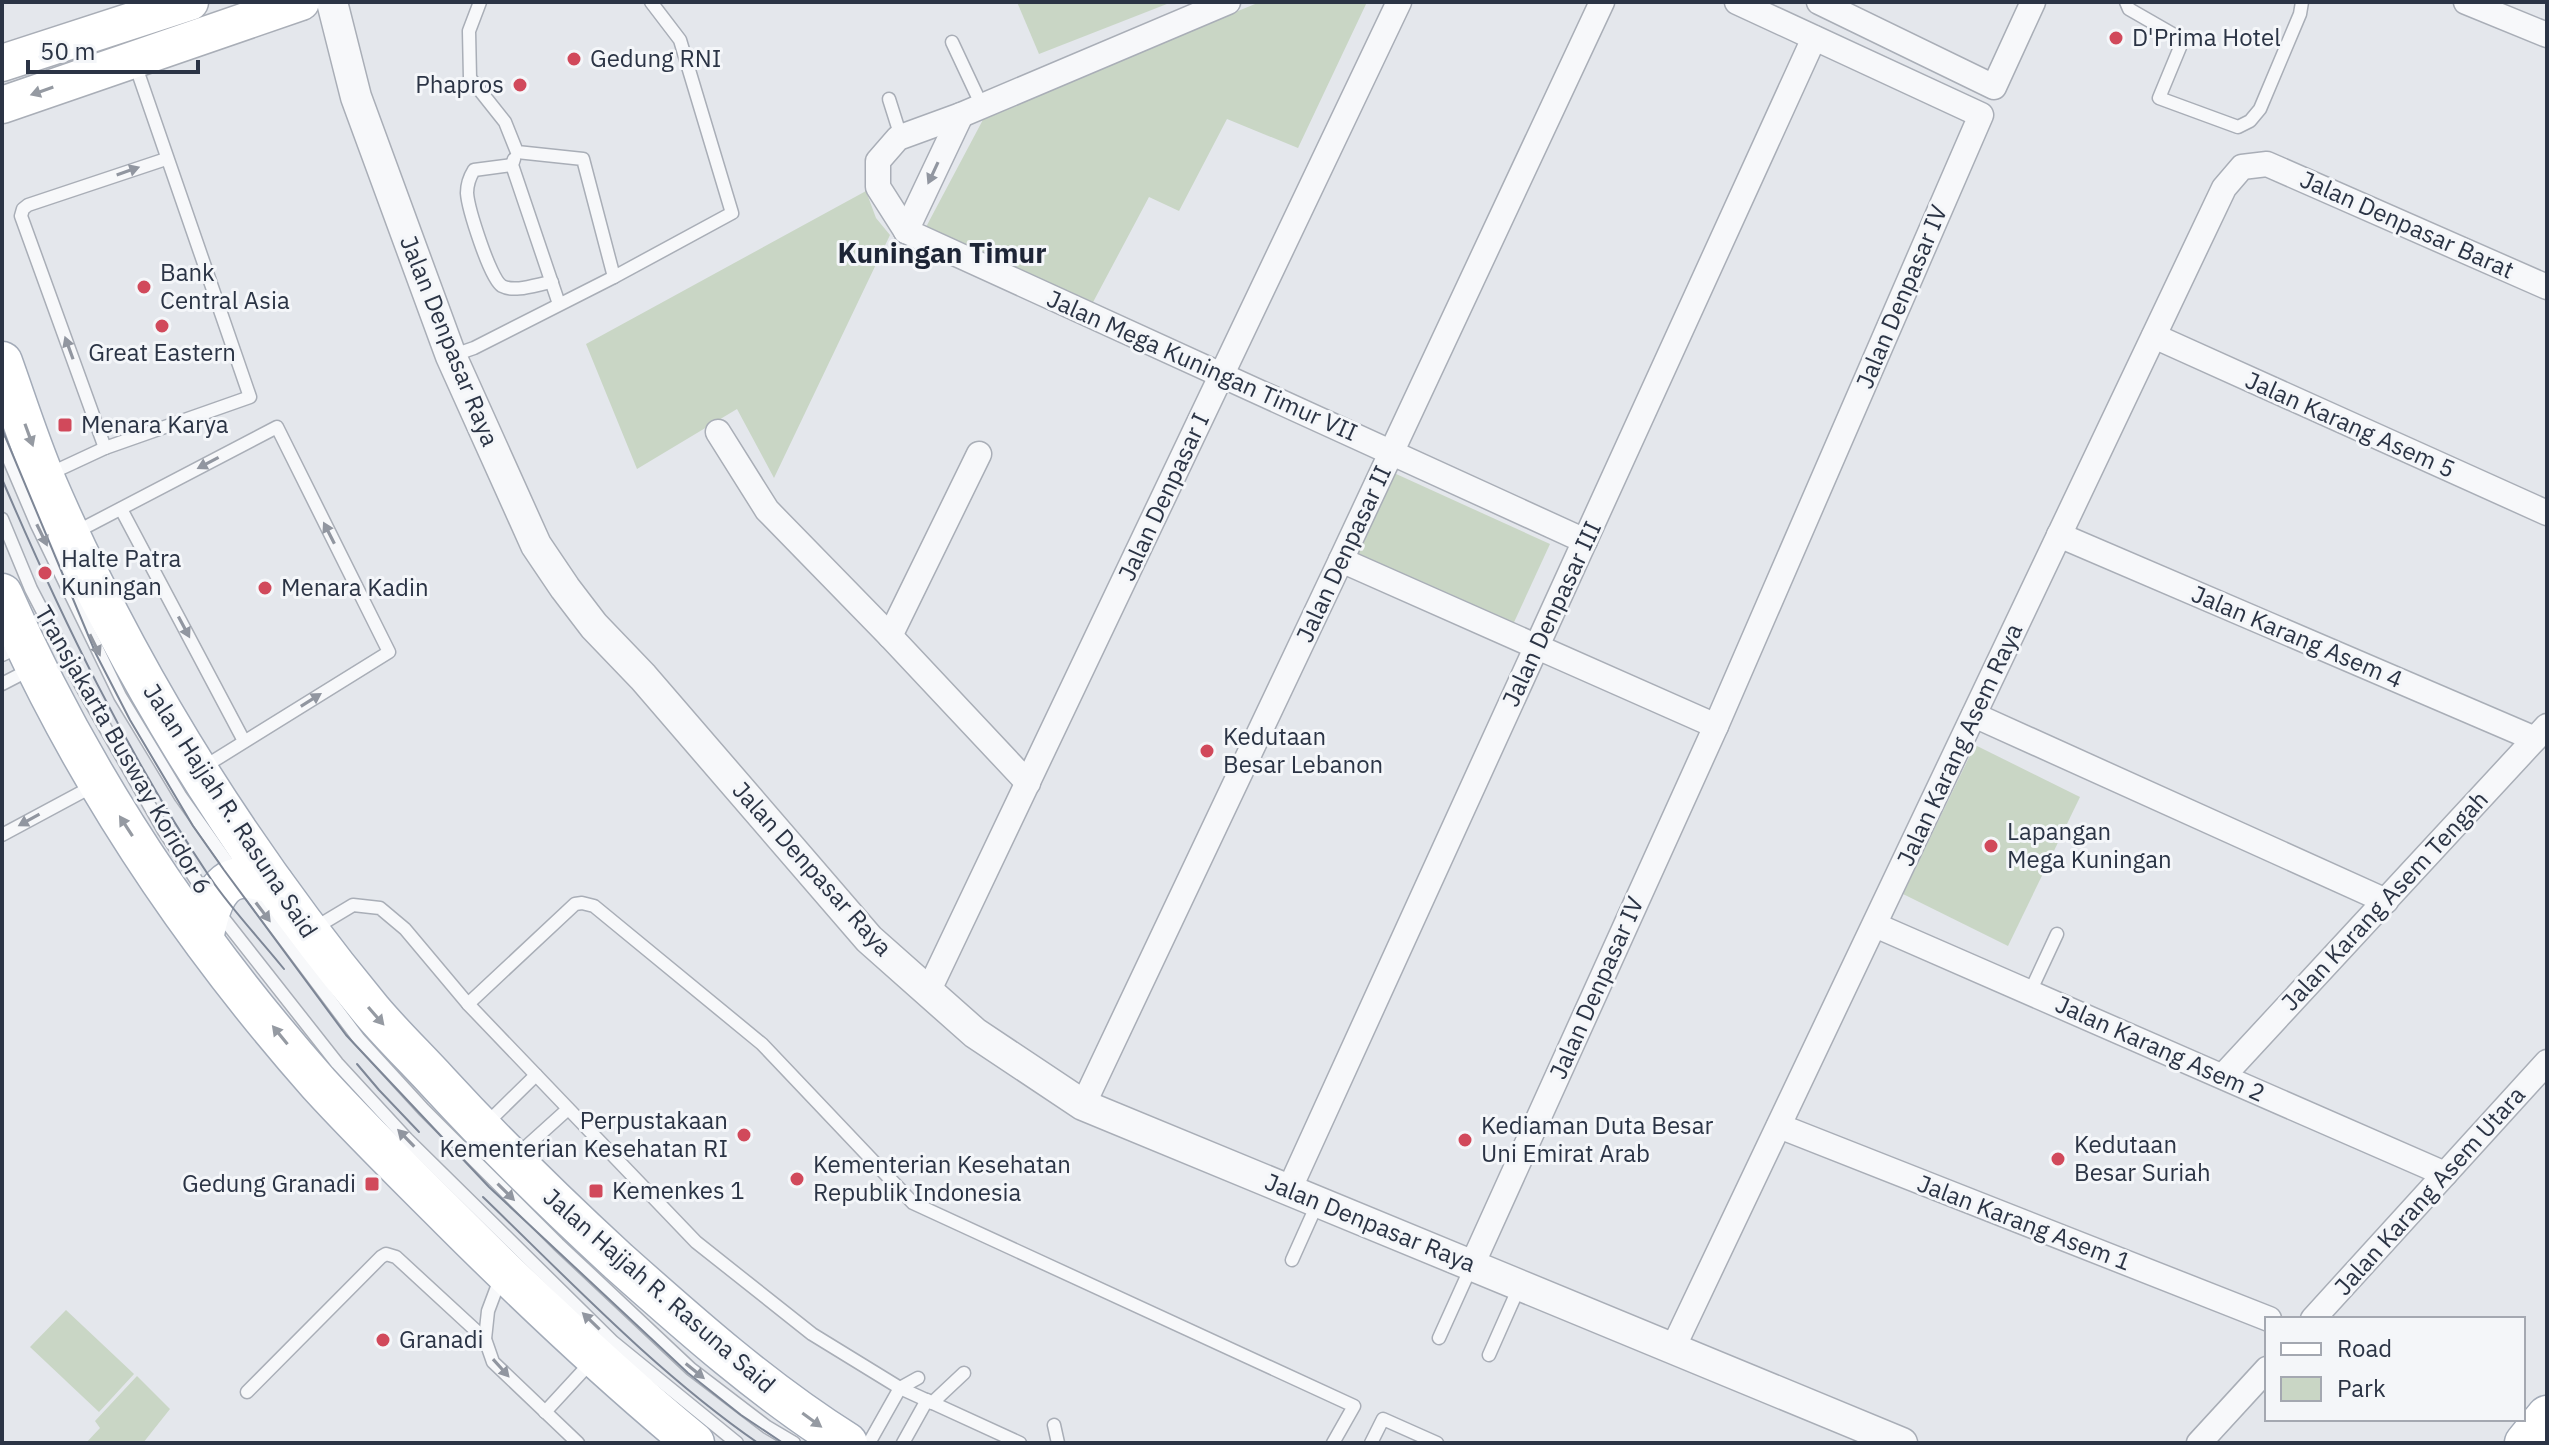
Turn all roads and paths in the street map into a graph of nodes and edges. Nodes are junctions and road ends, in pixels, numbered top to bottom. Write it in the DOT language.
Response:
graph roads {
  1 [pos="190,2"];
  2 [pos="301,2"];
  3 [pos="332,2"];
  4 [pos="480,2"];
  5 [pos="651,2"];
  6 [pos="1228,2"];
  7 [pos="1399,2"];
  8 [pos="1602,2"];
  9 [pos="1737,2"];
  10 [pos="1819,2"];
  11 [pos="2033,2"];
  12 [pos="2126,2"];
  13 [pos="2302,2"];
  14 [pos="2466,2"];
  15 [pos="2547,35"];
  16 [pos="1814,38"];
  17 [pos="952,42"];
  18 [pos="133,60"];
  19 [pos="2,63"];
  20 [pos="889,99"];
  21 [pos="2,105"];
  22 [pos="972,110"];
  23 [pos="901,137"];
  24 [pos="517,152"];
  25 [pos="166,159"];
  26 [pos="2267,164"];
  27 [pos="512,165"];
  28 [pos="906,231"];
  29 [pos="614,277"];
  30 [pos="552,282"];
  31 [pos="2547,287"];
  32 [pos="559,304"];
  33 [pos="2154,336"];
  34 [pos="451,356"];
  35 [pos="2,362"];
  36 [pos="1221,375"];
  37 [pos="718,432"];
  38 [pos="2,443"];
  39 [pos="105,448"];
  40 [pos="1392,453"];
  41 [pos="979,454"];
  42 [pos="44,476"];
  43 [pos="121,509"];
  44 [pos="2547,513"];
  45 [pos="2,519"];
  46 [pos="2059,535"];
  47 [pos="70,536"];
  48 [pos="1585,541"];
  49 [pos="1341,560"];
  50 [pos="2,594"];
  51 [pos="890,636"];
  52 [pos="1537,646"];
  53 [pos="16,663"];
  54 [pos="1974,715"];
  55 [pos="1716,726"];
  56 [pos="2541,732"];
  57 [pos="244,741"];
  58 [pos="199,770"];
  59 [pos="1028,783"];
  60 [pos="98,784"];
  61 [pos="2,835"];
  62 [pos="231,901"];
  63 [pos="2386,901"];
  64 [pos="1875,925"];
  65 [pos="309,932"];
  66 [pos="2057,934"];
  67 [pos="928,992"];
  68 [pos="2030,992"];
  69 [pos="468,1004"];
  70 [pos="2547,1062"];
  71 [pos="536,1075"];
  72 [pos="2223,1076"];
  73 [pos="1083,1105"];
  74 [pos="568,1109"];
  75 [pos="1779,1126"];
  76 [pos="481,1128"];
  77 [pos="512,1159"];
  78 [pos="2445,1174"];
  79 [pos="1289,1190"];
  80 [pos="1318,1202"];
  81 [pos="1292,1260"];
  82 [pos="1472,1265"];
  83 [pos="503,1271"];
  84 [pos="1520,1285"];
  85 [pos="2265,1317"];
  86 [pos="2315,1317"];
  87 [pos="1439,1338"];
  88 [pos="485,1339"];
  89 [pos="1673,1348"];
  90 [pos="1489,1355"];
  91 [pos="595,1359"];
  92 [pos="2265,1371"];
  93 [pos="964,1373"];
  94 [pos="918,1378"];
  95 [pos="900,1388"];
  96 [pos="247,1392"];
  97 [pos="930,1402"];
  98 [pos="545,1412"];
  99 [pos="1054,1425"];
  100 [pos="578,1443"];
  101 [pos="694,1443"];
  102 [pos="737,1443"];
  103 [pos="794,1443"];
  104 [pos="847,1443"];
  105 [pos="869,1443"];
  106 [pos="903,1443"];
  107 [pos="1020,1443"];
  108 [pos="1058,1443"];
  109 [pos="1333,1443"];
  110 [pos="1371,1443"];
  111 [pos="1437,1443"];
  112 [pos="1902,1443"];
  113 [pos="2199,1443"];
  1 -- 19 [label="main road"];
  2 -- 18 [label="main road"];
  3 -- 34 [label="street, Jalan Denpasar Raya"];
  4 -- 24 [label="lane"];
  5 -- 29 [label="lane"];
  6 -- 22 [label="street"];
  7 -- 36 [label="street, Jalan Denpasar I"];
  8 -- 40 [label="street, Jalan Denpasar II"];
  9 -- 16 [label="street, Jalan Denpasar IV"];
  10 -- 11 [label="street"];
  12 -- 13 [label="lane"];
  14 -- 15 [label="street"];
  16 -- 48 [label="street, Jalan Denpasar III"];
  16 -- 55 [label="street, Jalan Denpasar IV"];
  17 -- 22 [label="lane"];
  18 -- 21 [label="main road, one-way"];
  18 -- 25 [label="lane"];
  20 -- 23 [label="lane"];
  22 -- 23 [label="street"];
  22 -- 28 [label="street, one-way"];
  23 -- 28 [label="street"];
  24 -- 27 [label="lane"];
  24 -- 29 [label="lane"];
  39 -- 25 [label="lane, one-way"];
  25 -- 39 [label="lane"];
  26 -- 31 [label="street, Jalan Denpasar Barat"];
  26 -- 33 [label="street, Jalan Karang Asem Raya"];
  27 -- 30 [label="lane"];
  27 -- 30 [label="lane"];
  28 -- 36 [label="street, Jalan Mega Kuningan Timur VII"];
  29 -- 32 [label="lane"];
  30 -- 32 [label="lane"];
  32 -- 34 [label="lane"];
  33 -- 44 [label="street, Jalan Karang Asem 5"];
  33 -- 46 [label="street, Jalan Karang Asem Raya"];
  34 -- 67 [label="street, Jalan Denpasar Raya"];
  35 -- 42 [label="main road, Jalan Hajjah R. Rasuna Said, one-way"];
  36 -- 40 [label="street, Jalan Mega Kuningan Timur VII"];
  36 -- 59 [label="street, Jalan Denpasar I"];
  37 -- 51 [label="street"];
  38 -- 62 [label="lane, Transjakarta Busway Koridor 6, one-way"];
  39 -- 42 [label="lane"];
  40 -- 48 [label="street, Jalan Mega Kuningan Timur VII"];
  40 -- 49 [label="street, Jalan Denpasar II"];
  41 -- 51 [label="street"];
  42 -- 47 [label="main road, Jalan Hajjah R. Rasuna Said"];
  43 -- 47 [label="lane"];
  43 -- 57 [label="lane, one-way"];
  57 -- 43 [label="lane, one-way"];
  45 -- 62 [label="lane, Transjakarta Busway Koridor 6"];
  46 -- 54 [label="street, Jalan Karang Asem Raya"];
  46 -- 56 [label="street, Jalan Karang Asem 4"];
  47 -- 58 [label="main road, Jalan Hajjah R. Rasuna Said"];
  48 -- 52 [label="street, Jalan Denpasar III"];
  49 -- 52 [label="street"];
  49 -- 73 [label="street, Jalan Denpasar II"];
  50 -- 53 [label="main road, Jalan Hajjah R. Rasuna Said"];
  51 -- 59 [label="street"];
  52 -- 55 [label="street"];
  52 -- 79 [label="street, Jalan Denpasar III"];
  53 -- 60 [label="main road, Jalan Hajjah R. Rasuna Said"];
  54 -- 63 [label="street"];
  54 -- 64 [label="street, Jalan Karang Asem Raya"];
  55 -- 82 [label="street, Jalan Denpasar IV"];
  56 -- 63 [label="street, Jalan Karang Asem Tengah"];
  57 -- 58 [label="lane"];
  58 -- 62 [label="main road, Jalan Hajjah R. Rasuna Said"];
  59 -- 67 [label="street, Jalan Denpasar I"];
  60 -- 61 [label="lane, one-way"];
  62 -- 60 [label="main road, Jalan Hajjah R. Rasuna Said, one-way"];
  62 -- 65 [label="main road, Jalan Hajjah R. Rasuna Said"];
  83 -- 62 [label="main road, Jalan Hajjah R. Rasuna Said, one-way"];
  102 -- 62 [label="lane, Transjakarta Busway Koridor 6, one-way"];
  62 -- 103 [label="lane, Transjakarta Busway Koridor 6, one-way"];
  63 -- 72 [label="street, Jalan Karang Asem Tengah"];
  64 -- 68 [label="street, Jalan Karang Asem 2"];
  64 -- 75 [label="street, Jalan Karang Asem Raya"];
  65 -- 69 [label="lane"];
  65 -- 76 [label="main road, Jalan Hajjah R. Rasuna Said, one-way"];
  66 -- 68 [label="lane"];
  67 -- 73 [label="street, Jalan Denpasar Raya"];
  68 -- 72 [label="street, Jalan Karang Asem 2"];
  69 -- 71 [label="lane"];
  69 -- 109 [label="lane"];
  70 -- 78 [label="street, Jalan Karang Asem Utara"];
  71 -- 74 [label="lane"];
  71 -- 76 [label="lane"];
  72 -- 78 [label="street, Jalan Karang Asem 2"];
  73 -- 79 [label="street, Jalan Denpasar Raya"];
  74 -- 77 [label="lane"];
  74 -- 95 [label="lane"];
  75 -- 85 [label="street, Jalan Karang Asem 1"];
  75 -- 89 [label="street, Jalan Karang Asem Raya"];
  76 -- 77 [label="main road, Jalan Hajjah R. Rasuna Said"];
  77 -- 104 [label="main road, Jalan Hajjah R. Rasuna Said, one-way"];
  78 -- 86 [label="street, Jalan Karang Asem Utara"];
  79 -- 80 [label="street, Jalan Denpasar Raya"];
  80 -- 81 [label="lane"];
  80 -- 82 [label="street, Jalan Denpasar Raya"];
  82 -- 84 [label="street, Jalan Denpasar Raya"];
  82 -- 87 [label="lane, Jalan Denpasar IV"];
  83 -- 88 [label="lane"];
  83 -- 91 [label="main road, Jalan Hajjah R. Rasuna Said"];
  84 -- 89 [label="street, Jalan Denpasar Raya"];
  84 -- 90 [label="lane"];
  88 -- 96 [label="lane"];
  88 -- 98 [label="lane, one-way"];
  89 -- 112 [label="street, Jalan Denpasar Raya"];
  91 -- 98 [label="lane"];
  91 -- 101 [label="main road, Jalan Hajjah R. Rasuna Said"];
  92 -- 113 [label="street"];
  93 -- 97 [label="lane"];
  94 -- 95 [label="lane"];
  95 -- 97 [label="lane"];
  95 -- 105 [label="lane"];
  97 -- 106 [label="lane"];
  97 -- 107 [label="lane"];
  98 -- 100 [label="lane"];
  99 -- 108 [label="lane"];
  110 -- 111 [label="lane"];
}
